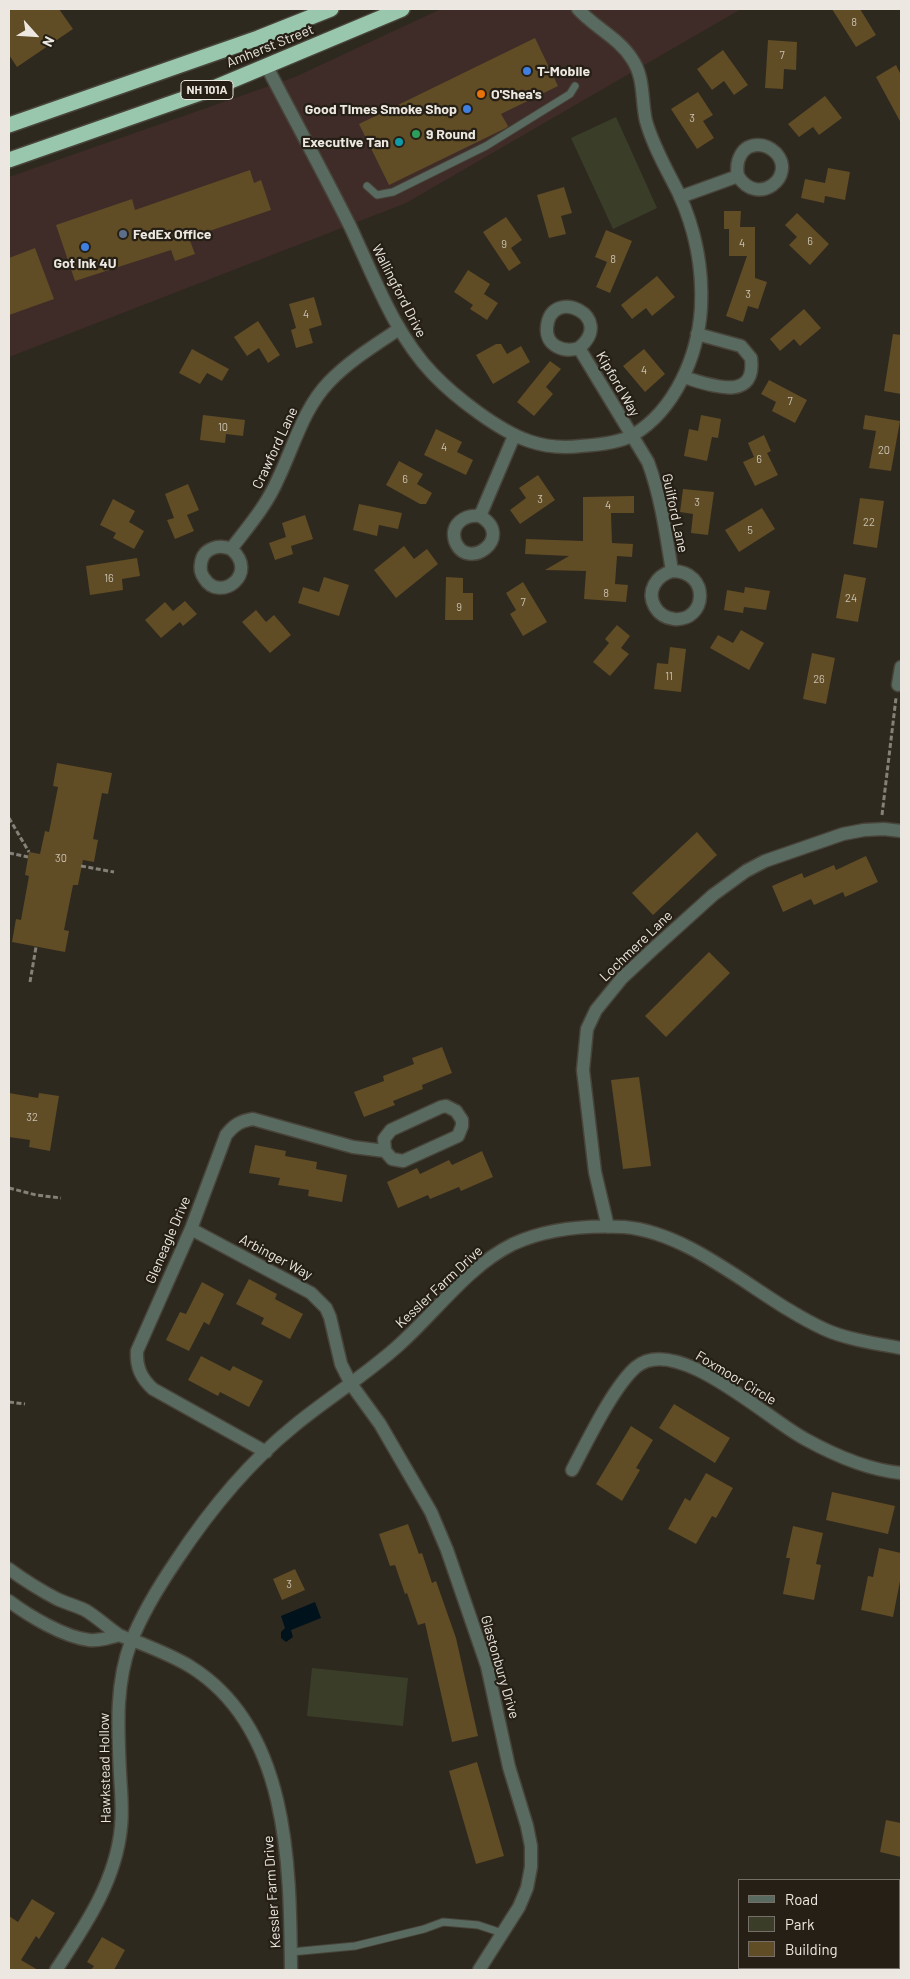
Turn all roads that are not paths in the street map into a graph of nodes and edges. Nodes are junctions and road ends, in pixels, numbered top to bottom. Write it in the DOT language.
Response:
graph roads {
  1 [pos="330,9"];
  2 [pos="402,9"];
  3 [pos="578,9"];
  4 [pos="266,65"];
  5 [pos="575,86"];
  6 [pos="10,123"];
  7 [pos="9,160"];
  8 [pos="738,176"];
  9 [pos="367,186"];
  10 [pos="680,197"];
  11 [pos="399,329"];
  12 [pos="697,334"];
  13 [pos="580,348"];
  14 [pos="683,377"];
  15 [pos="514,436"];
  16 [pos="631,436"];
  17 [pos="480,516"];
  18 [pos="231,549"];
  19 [pos="672,571"];
  20 [pos="901,668"];
  21 [pos="898,684"];
  22 [pos="901,832"];
  23 [pos="385,1151"];
  24 [pos="608,1227"];
  25 [pos="190,1229"];
  26 [pos="901,1348"];
  27 [pos="351,1384"];
  28 [pos="266,1452"];
  29 [pos="572,1470"];
  30 [pos="901,1473"];
  31 [pos="9,1568"];
  32 [pos="9,1601"];
  33 [pos="119,1635"];
  34 [pos="132,1640"];
  35 [pos="502,1933"];
  36 [pos="291,1952"];
  37 [pos="56,1970"];
  38 [pos="291,1970"];
  39 [pos="479,1970"];
  1 -- 6 [label="highway, Amherst Street / NH 101A"];
  2 -- 4 [label="highway, Amherst Street / NH 101A"];
  3 -- 10 [label="street, Wallingford Drive"];
  4 -- 7 [label="highway, Amherst Street / NH 101A"];
  4 -- 11 [label="street, Wallingford Drive"];
  5 -- 9 [label="lane"];
  8 -- 10 [label="street"];
  10 -- 12 [label="street, Wallingford Drive"];
  11 -- 15 [label="street, Wallingford Drive"];
  11 -- 18 [label="street, Crawford Lane"];
  12 -- 14 [label="street, Wallingford Drive"];
  12 -- 14 [label="street"];
  13 -- 16 [label="street, Kipford Way"];
  14 -- 16 [label="street, Wallingford Drive"];
  15 -- 16 [label="street, Wallingford Drive"];
  15 -- 17 [label="street"];
  16 -- 19 [label="street, Guilford Lane"];
  20 -- 21 [label="street"];
  22 -- 24 [label="street, Lochmere Lane"];
  23 -- 23 [label="street, Gleneagle Drive"];
  23 -- 25 [label="street, Gleneagle Drive"];
  24 -- 26 [label="street, Kessler Farm Drive"];
  24 -- 27 [label="street, Kessler Farm Drive"];
  25 -- 27 [label="street, Arbinger Way"];
  25 -- 28 [label="street, Gleneagle Drive"];
  27 -- 28 [label="street, Kessler Farm Drive"];
  27 -- 35 [label="street, Glastonbury Drive"];
  28 -- 34 [label="street, Kessler Farm Drive"];
  29 -- 30 [label="street, Foxmoor Circle"];
  31 -- 33 [label="street, Kessler Farm Drive"];
  32 -- 33 [label="street"];
  33 -- 34 [label="street, Kessler Farm Drive"];
  34 -- 36 [label="street, Kessler Farm Drive"];
  34 -- 37 [label="street, Hawkstead Hollow"];
  35 -- 36 [label="lane"];
  35 -- 39 [label="street, Glastonbury Drive"];
  36 -- 38 [label="street, Kessler Farm Drive"];
}
